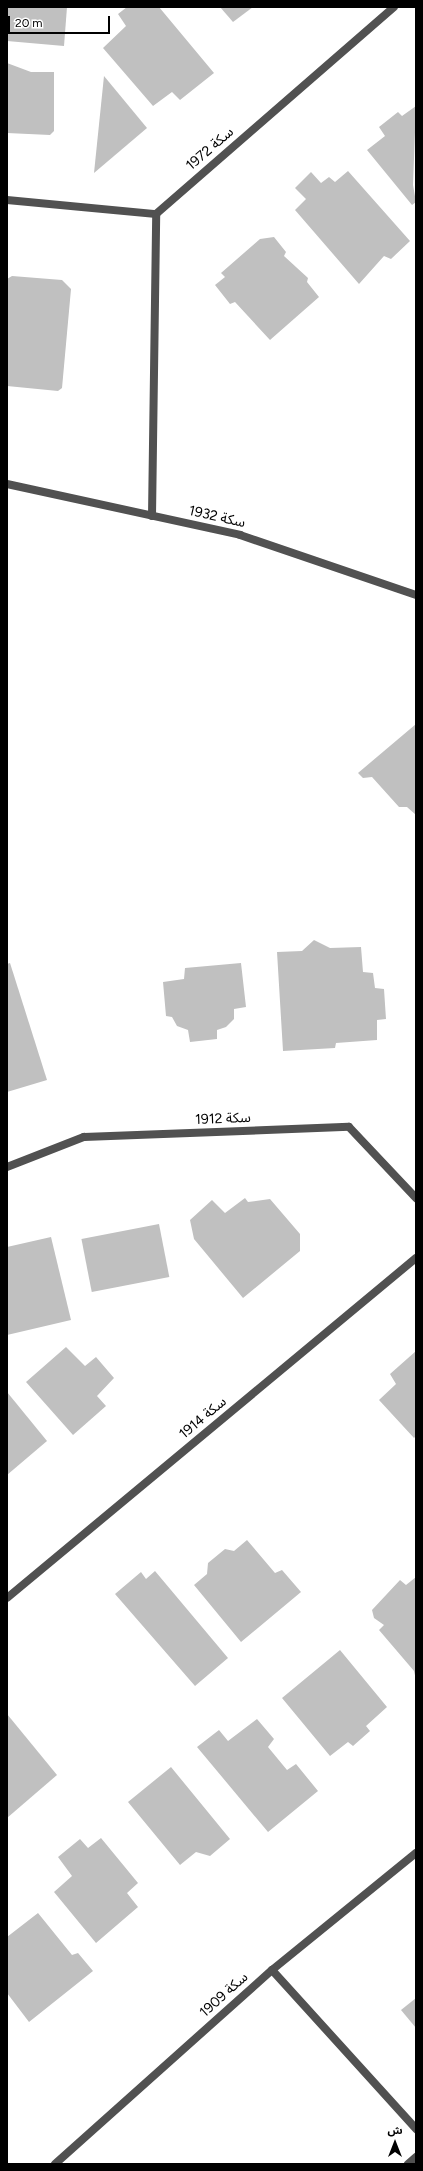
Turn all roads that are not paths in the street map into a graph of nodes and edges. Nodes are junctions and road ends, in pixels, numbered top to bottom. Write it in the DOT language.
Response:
graph roads {
  1 [pos="394,7"];
  2 [pos="7,200"];
  3 [pos="156,214"];
  4 [pos="7,484"];
  5 [pos="152,516"];
  6 [pos="416,595"];
  7 [pos="7,1167"];
  8 [pos="416,1198"];
  9 [pos="416,1258"];
  10 [pos="7,1598"];
  11 [pos="416,1853"];
  12 [pos="272,1970"];
  13 [pos="416,2129"];
  14 [pos="416,2157"];
  15 [pos="55,2164"];
  16 [pos="408,2164"];
  1 -- 3 [label="street, سكة 1972"];
  2 -- 3 [label="street"];
  3 -- 5 [label="street"];
  4 -- 5 [label="street, سكة 1932"];
  5 -- 6 [label="street, سكة 1932"];
  7 -- 8 [label="street, سكة 1912"];
  9 -- 10 [label="street, سكة 1914"];
  11 -- 12 [label="street, سكة 1909"];
  12 -- 13 [label="street"];
  12 -- 15 [label="street, سكة 1909"];
  14 -- 16 [label="street"];
}
